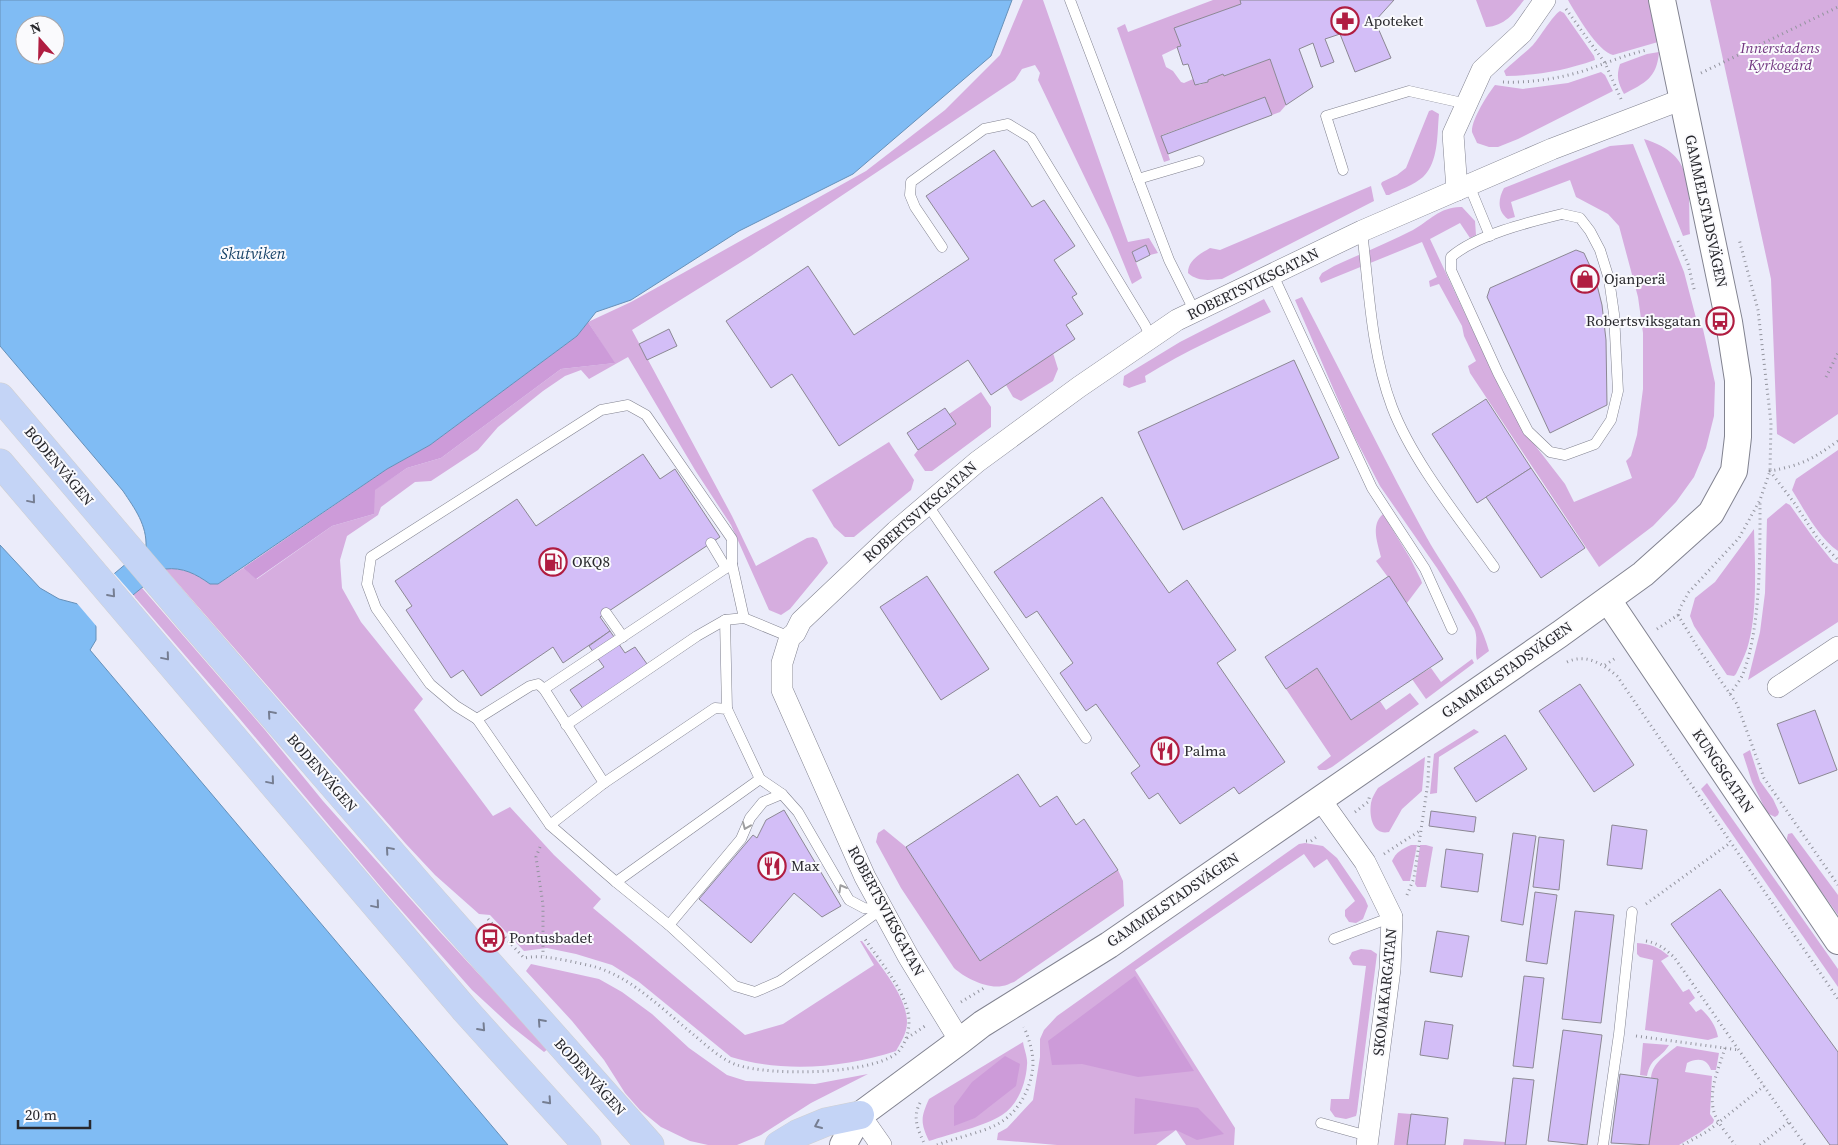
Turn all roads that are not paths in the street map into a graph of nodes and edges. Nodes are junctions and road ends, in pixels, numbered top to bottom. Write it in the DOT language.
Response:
graph roads {
  1 [pos="1070,0"];
  2 [pos="1545,0"];
  3 [pos="1662,0"];
  4 [pos="1683,99"];
  5 [pos="1466,104"];
  6 [pos="1200,161"];
  7 [pos="1343,170"];
  8 [pos="1138,179"];
  9 [pos="1463,188"];
  10 [pos="1362,231"];
  11 [pos="1490,236"];
  12 [pos="942,247"];
  13 [pos="1273,275"];
  14 [pos="1195,312"];
  15 [pos="1151,338"];
  16 [pos="0,397"];
  17 [pos="0,462"];
  18 [pos="927,504"];
  19 [pos="711,543"];
  20 [pos="729,566"];
  21 [pos="1494,568"];
  22 [pos="1608,600"];
  23 [pos="606,613"];
  24 [pos="744,618"];
  25 [pos="725,620"];
  26 [pos="1452,629"];
  27 [pos="623,637"];
  28 [pos="790,637"];
  29 [pos="1838,647"];
  30 [pos="1778,687"];
  31 [pos="544,689"];
  32 [pos="727,709"];
  33 [pos="477,719"];
  34 [pos="566,725"];
  35 [pos="1086,738"];
  36 [pos="760,779"];
  37 [pos="604,783"];
  38 [pos="782,794"];
  39 [pos="1320,799"];
  40 [pos="550,824"];
  41 [pos="616,882"];
  42 [pos="882,909"];
  43 [pos="1632,912"];
  44 [pos="1392,917"];
  45 [pos="669,925"];
  46 [pos="1334,940"];
  47 [pos="1838,941"];
  48 [pos="960,1041"];
  49 [pos="860,1115"];
  50 [pos="1321,1123"];
  51 [pos="1368,1140"];
  52 [pos="588,1145"];
  53 [pos="650,1145"];
  54 [pos="779,1145"];
  55 [pos="843,1145"];
  56 [pos="881,1145"];
  57 [pos="1604,1145"];
  1 -- 8 [label="lane"];
  2 -- 5 [label="street"];
  3 -- 4 [label="street, GAMMELSTADSVÄGEN"];
  4 -- 9 [label="street, ROBERTSVIKSGATAN"];
  4 -- 22 [label="street, GAMMELSTADSVÄGEN"];
  5 -- 7 [label="lane"];
  5 -- 9 [label="street"];
  6 -- 8 [label="lane"];
  8 -- 14 [label="lane"];
  9 -- 10 [label="street, ROBERTSVIKSGATAN"];
  9 -- 11 [label="lane"];
  10 -- 13 [label="street, ROBERTSVIKSGATAN"];
  10 -- 21 [label="lane"];
  11 -- 11 [label="lane"];
  12 -- 15 [label="lane"];
  13 -- 14 [label="street, ROBERTSVIKSGATAN"];
  13 -- 26 [label="lane"];
  14 -- 15 [label="street, ROBERTSVIKSGATAN"];
  15 -- 18 [label="street, ROBERTSVIKSGATAN"];
  53 -- 16 [label="main road, BODENVÄGEN, one-way"];
  17 -- 52 [label="main road, one-way"];
  18 -- 28 [label="street, ROBERTSVIKSGATAN"];
  18 -- 35 [label="lane"];
  19 -- 20 [label="lane"];
  20 -- 24 [label="lane"];
  20 -- 27 [label="lane"];
  20 -- 33 [label="lane"];
  22 -- 39 [label="street, GAMMELSTADSVÄGEN"];
  22 -- 47 [label="street, KUNGSGATAN"];
  23 -- 27 [label="lane"];
  24 -- 25 [label="lane"];
  24 -- 28 [label="lane"];
  25 -- 32 [label="lane"];
  25 -- 34 [label="lane"];
  27 -- 31 [label="lane"];
  28 -- 42 [label="street, ROBERTSVIKSGATAN"];
  29 -- 30 [label="street"];
  31 -- 33 [label="lane"];
  31 -- 34 [label="lane"];
  32 -- 36 [label="lane"];
  32 -- 37 [label="lane"];
  33 -- 40 [label="lane"];
  34 -- 37 [label="lane"];
  36 -- 38 [label="lane"];
  36 -- 41 [label="lane"];
  37 -- 40 [label="lane"];
  42 -- 38 [label="lane, one-way"];
  38 -- 45 [label="lane, one-way"];
  39 -- 44 [label="street, SKOMAKARGATAN"];
  39 -- 48 [label="street, GAMMELSTADSVÄGEN"];
  40 -- 41 [label="lane"];
  41 -- 45 [label="lane"];
  42 -- 45 [label="lane"];
  42 -- 48 [label="street, ROBERTSVIKSGATAN"];
  43 -- 57 [label="lane"];
  44 -- 46 [label="lane"];
  44 -- 51 [label="street, SKOMAKARGATAN"];
  48 -- 49 [label="street, GAMMELSTADSVÄGEN"];
  49 -- 54 [label="main road, one-way"];
  49 -- 55 [label="street"];
  49 -- 56 [label="street"];
  50 -- 51 [label="lane"];
}
